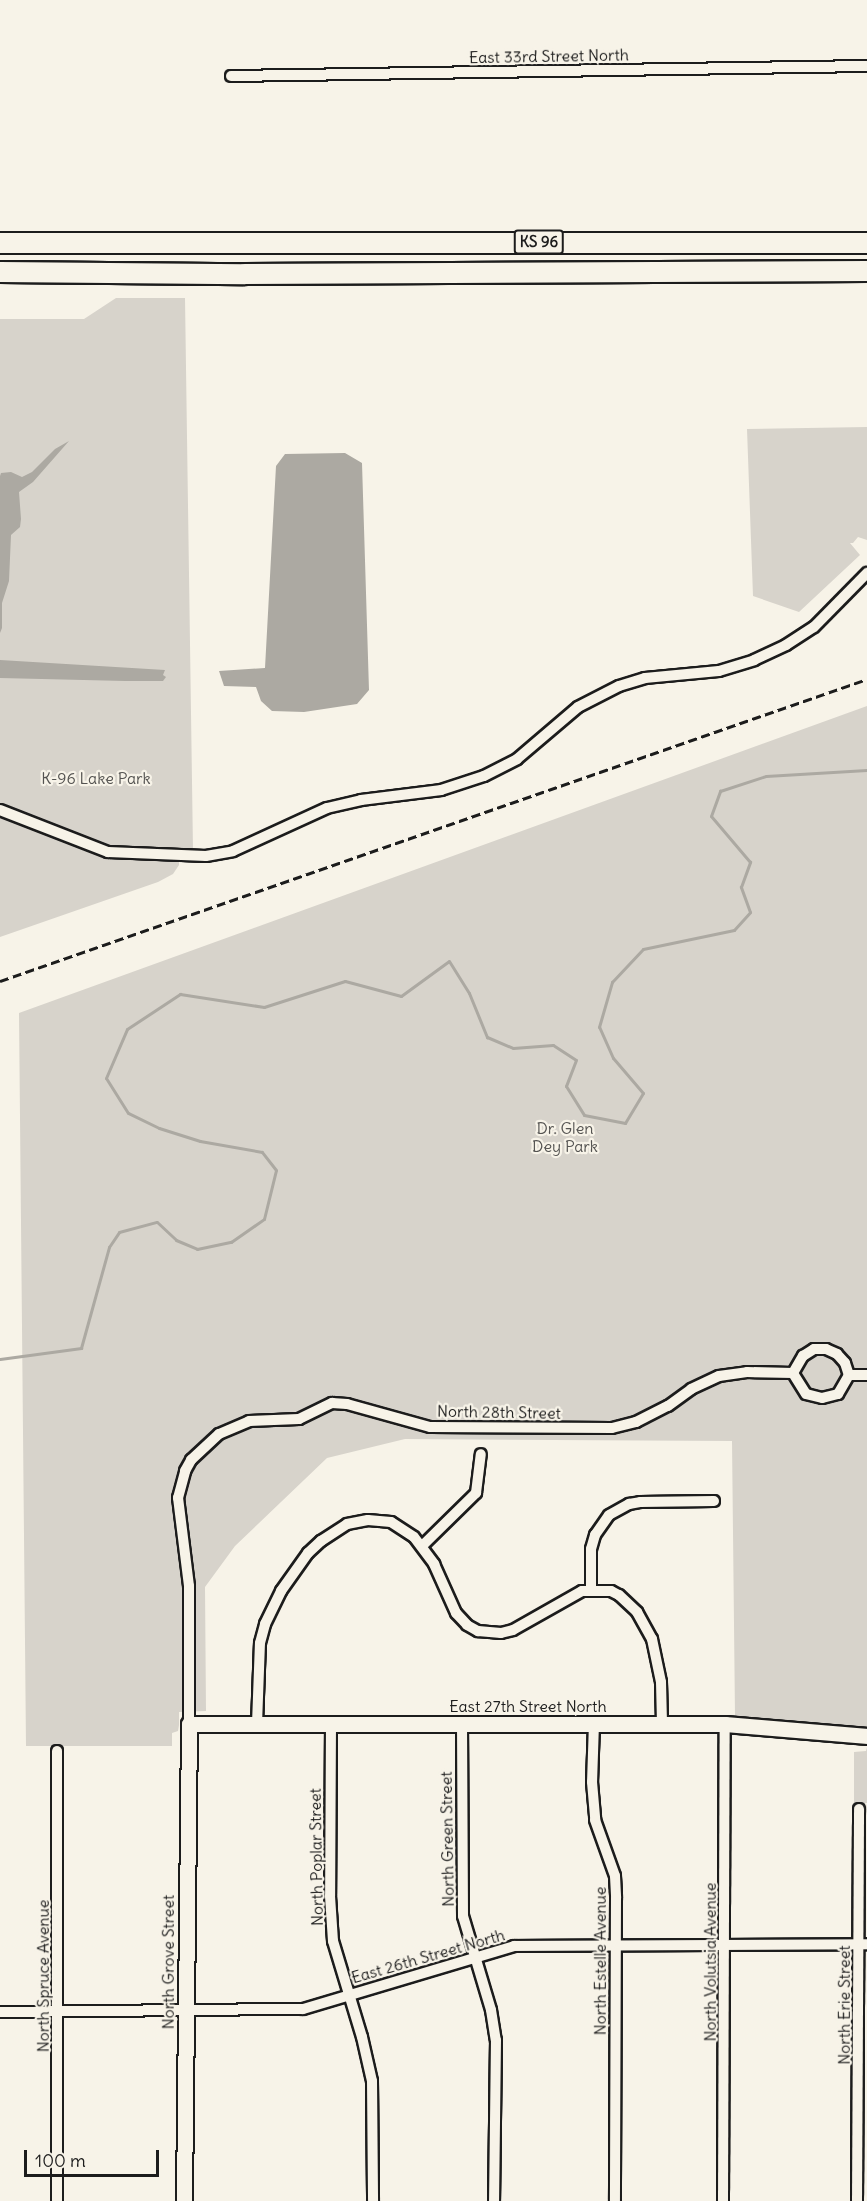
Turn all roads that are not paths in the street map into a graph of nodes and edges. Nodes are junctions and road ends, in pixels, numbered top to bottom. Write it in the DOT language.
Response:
graph roads {
  1 [pos="867,66"];
  2 [pos="231,76"];
  3 [pos="867,238"];
  4 [pos="821,242"];
  5 [pos="0,243"];
  6 [pos="867,243"];
  7 [pos="732,270"];
  8 [pos="867,271"];
  9 [pos="0,272"];
  10 [pos="129,273"];
  11 [pos="867,277"];
  12 [pos="0,284"];
  13 [pos="867,573"];
  14 [pos="0,810"];
  15 [pos="793,1373"];
  16 [pos="849,1374"];
  17 [pos="867,1375"];
  18 [pos="481,1454"];
  19 [pos="714,1501"];
  20 [pos="422,1546"];
  21 [pos="591,1591"];
  22 [pos="189,1724"];
  23 [pos="256,1724"];
  24 [pos="331,1724"];
  25 [pos="462,1724"];
  26 [pos="594,1724"];
  27 [pos="662,1724"];
  28 [pos="725,1724"];
  29 [pos="867,1736"];
  30 [pos="57,1751"];
  31 [pos="860,1809"];
  32 [pos="725,1944"];
  33 [pos="863,1944"];
  34 [pos="616,1945"];
  35 [pos="475,1958"];
  36 [pos="349,1995"];
  37 [pos="185,2008"];
  38 [pos="59,2011"];
  39 [pos="0,2012"];
  40 [pos="57,2201"];
  41 [pos="184,2201"];
  42 [pos="373,2201"];
  43 [pos="494,2201"];
  44 [pos="615,2201"];
  45 [pos="723,2201"];
  46 [pos="857,2201"];
  1 -- 2 [label="street, East 33rd Street North"];
  3 -- 4 [label="highway"];
  4 -- 5 [label="highway, KS 96"];
  4 -- 6 [label="highway, KS 96"];
  7 -- 8 [label="highway, KS 96"];
  7 -- 10 [label="highway, KS 96"];
  7 -- 11 [label="highway"];
  9 -- 10 [label="highway, KS 96"];
  10 -- 12 [label="highway"];
  13 -- 14 [label="street"];
  15 -- 16 [label="street"];
  15 -- 16 [label="street"];
  15 -- 22 [label="street, North 28th Street"];
  16 -- 17 [label="street"];
  18 -- 20 [label="street"];
  19 -- 21 [label="street"];
  20 -- 21 [label="street"];
  20 -- 23 [label="street"];
  21 -- 27 [label="street"];
  22 -- 23 [label="street, East 27th Street North"];
  22 -- 37 [label="street, North Grove Street"];
  23 -- 24 [label="street, East 27th Street North"];
  24 -- 25 [label="street, East 27th Street North"];
  24 -- 36 [label="street, North Poplar Street"];
  25 -- 26 [label="street, East 27th Street North"];
  25 -- 35 [label="street, North Green Street"];
  26 -- 27 [label="street, East 27th Street North"];
  26 -- 34 [label="street, North Estelle Avenue"];
  27 -- 28 [label="street, East 27th Street North"];
  28 -- 29 [label="street, East 27th Street North"];
  28 -- 32 [label="street, North Volutsia Avenue"];
  30 -- 38 [label="street, North Spruce Avenue"];
  31 -- 33 [label="street, North Erie Street"];
  32 -- 33 [label="street, East 26th Street North"];
  32 -- 34 [label="street, East 26th Street North"];
  32 -- 45 [label="street, North Volutsia Avenue"];
  33 -- 46 [label="street, North Erie Street"];
  34 -- 35 [label="street, East 26th Street North"];
  34 -- 44 [label="street, North Estelle Avenue"];
  35 -- 36 [label="street, East 26th Street North"];
  35 -- 43 [label="street, North Green Street"];
  36 -- 37 [label="street, East 26th Street North"];
  36 -- 42 [label="street, North Poplar Street"];
  37 -- 38 [label="street, East 26th Street North"];
  37 -- 41 [label="street, North Grove Street"];
  38 -- 39 [label="street, East 26th Street North"];
  38 -- 40 [label="street, North Spruce Avenue"];
}
